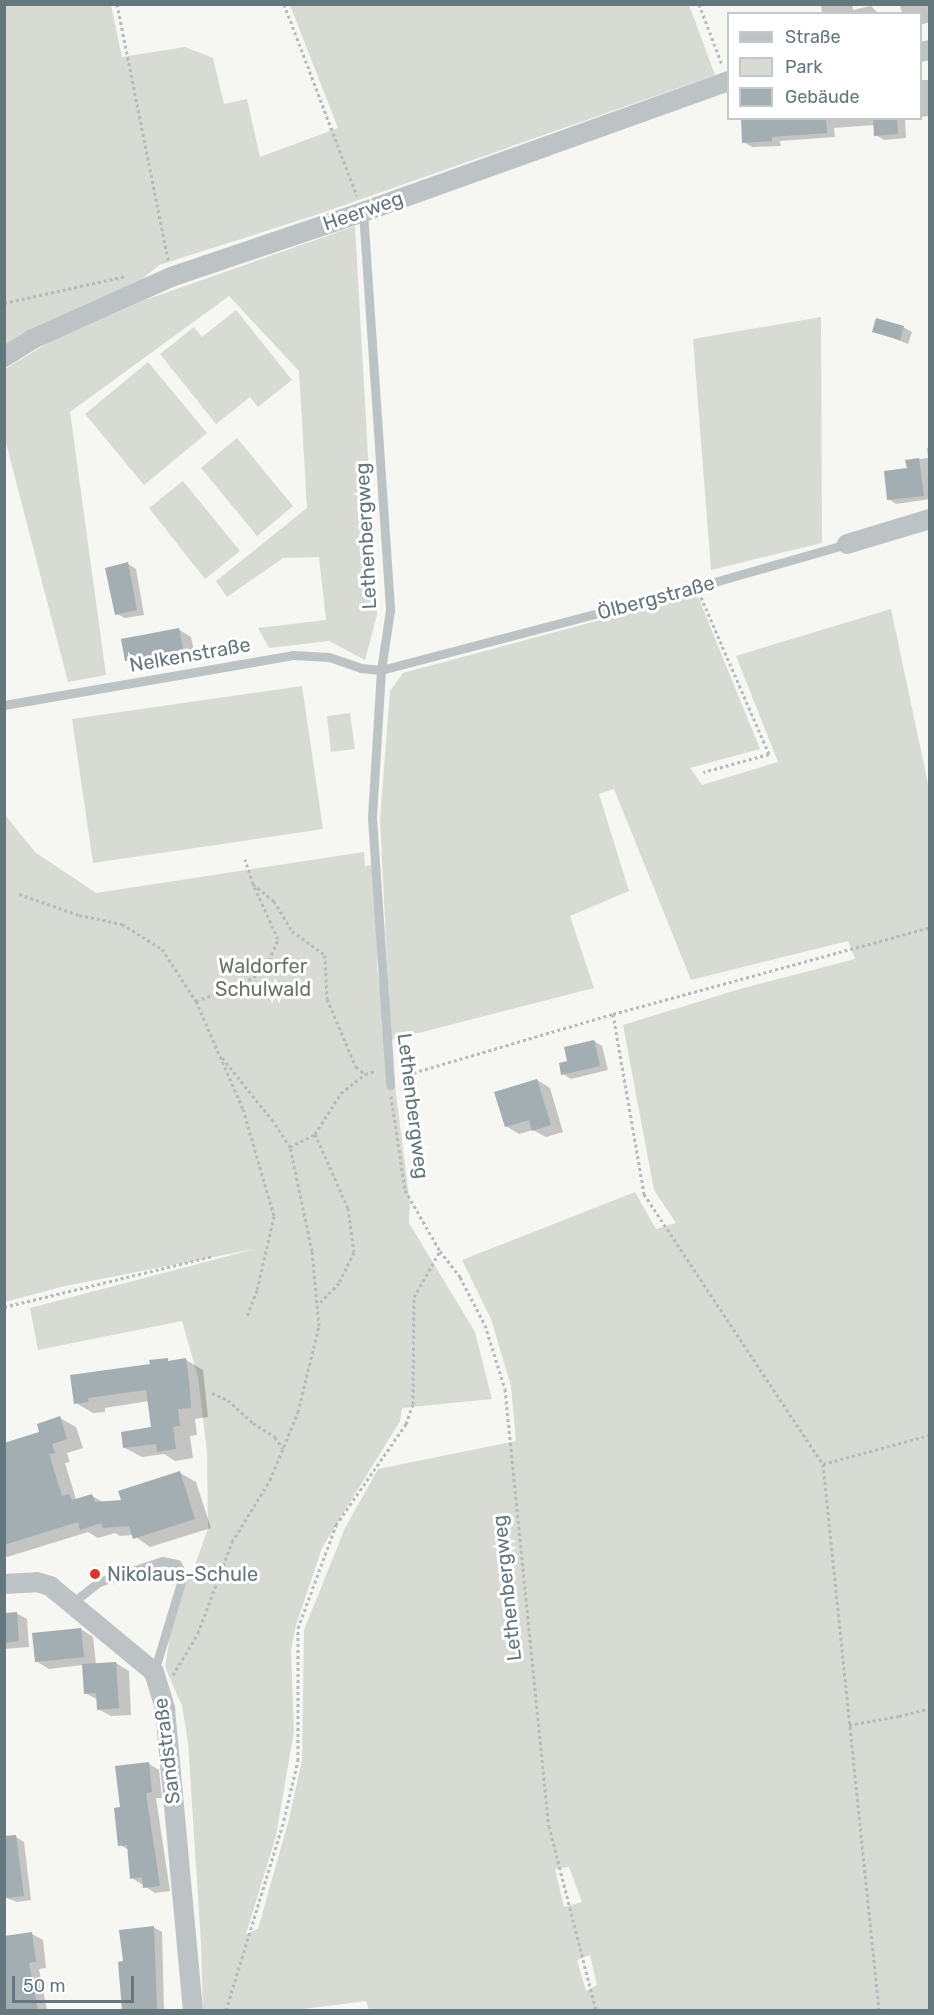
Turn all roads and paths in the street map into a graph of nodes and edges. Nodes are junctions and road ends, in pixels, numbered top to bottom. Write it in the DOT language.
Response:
graph roads {
  1 [pos="117,4"];
  2 [pos="284,4"];
  3 [pos="699,4"];
  4 [pos="727,78"];
  5 [pos="727,81"];
  6 [pos="363,212"];
  7 [pos="136,274"];
  8 [pos="171,277"];
  9 [pos="4,303"];
  10 [pos="4,357"];
  11 [pos="930,519"];
  12 [pos="846,544"];
  13 [pos="697,587"];
  14 [pos="381,670"];
  15 [pos="4,705"];
  16 [pos="703,772"];
  17 [pos="245,859"];
  18 [pos="253,884"];
  19 [pos="19,894"];
  20 [pos="930,927"];
  21 [pos="196,1001"];
  22 [pos="613,1014"];
  23 [pos="221,1056"];
  24 [pos="387,1067"];
  25 [pos="365,1074"];
  26 [pos="389,1083"];
  27 [pos="315,1134"];
  28 [pos="290,1147"];
  29 [pos="440,1251"];
  30 [pos="214,1256"];
  31 [pos="317,1306"];
  32 [pos="4,1307"];
  33 [pos="246,1318"];
  34 [pos="212,1393"];
  35 [pos="930,1435"];
  36 [pos="283,1449"];
  37 [pos="823,1464"];
  38 [pos="4,1584"];
  39 [pos="72,1603"];
  40 [pos="154,1672"];
  41 [pos="162,1693"];
  42 [pos="930,1708"];
  43 [pos="849,1725"];
  44 [pos="193,2010"];
  45 [pos="225,2010"];
  46 [pos="596,2010"];
  47 [pos="879,2010"];
  1 -- 8 [label="path"];
  2 -- 6 [label="path"];
  3 -- 4 [label="path"];
  5 -- 6 [label="street, Heerweg"];
  6 -- 8 [label="street, Heerweg"];
  6 -- 14 [label="lane, Lethenbergweg"];
  7 -- 9 [label="path"];
  8 -- 10 [label="street, Heerweg"];
  11 -- 12 [label="street, Ölbergstraße"];
  12 -- 13 [label="lane, Ölbergstraße"];
  13 -- 14 [label="lane, Ölbergstraße"];
  13 -- 16 [label="path"];
  14 -- 15 [label="lane, Nelkenstraße"];
  14 -- 24 [label="lane, Lethenbergweg"];
  17 -- 18 [label="path"];
  18 -- 21 [label="path"];
  18 -- 25 [label="path"];
  19 -- 21 [label="path"];
  20 -- 22 [label="path"];
  21 -- 23 [label="path"];
  22 -- 26 [label="path"];
  22 -- 37 [label="path"];
  23 -- 28 [label="path"];
  23 -- 33 [label="path"];
  24 -- 25 [label="path"];
  24 -- 26 [label="lane, Lethenbergweg"];
  25 -- 27 [label="path"];
  26 -- 29 [label="path, Lethenbergweg"];
  27 -- 28 [label="path"];
  27 -- 31 [label="path"];
  28 -- 31 [label="path"];
  29 -- 45 [label="path"];
  29 -- 46 [label="path, Lethenbergweg"];
  30 -- 32 [label="path"];
  31 -- 36 [label="path"];
  34 -- 36 [label="path"];
  35 -- 37 [label="path"];
  36 -- 41 [label="path"];
  37 -- 43 [label="path"];
  38 -- 39 [label="street, Sandstraße"];
  39 -- 40 [label="street, Sandstraße"];
  39 -- 40 [label="lane"];
  40 -- 41 [label="street, Sandstraße"];
  41 -- 44 [label="street, Sandstraße"];
  42 -- 43 [label="path"];
  43 -- 47 [label="path"];
}
